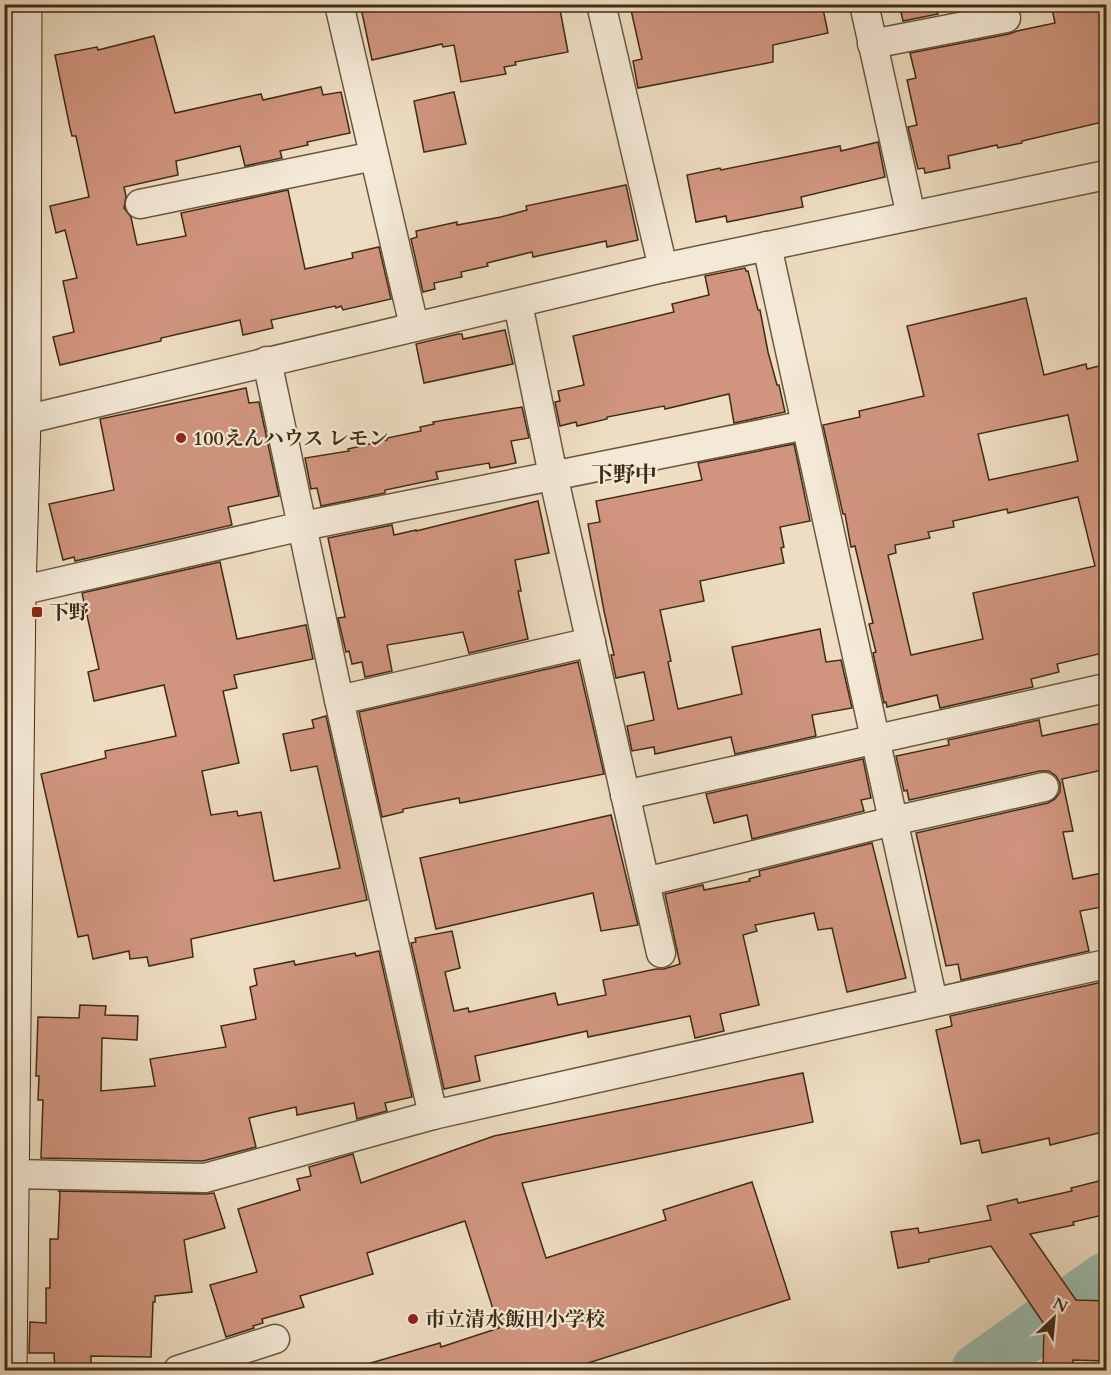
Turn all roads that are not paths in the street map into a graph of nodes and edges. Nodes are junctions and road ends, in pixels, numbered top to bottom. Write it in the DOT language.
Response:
graph roads {
  1 [pos="25,4"];
  2 [pos="339,4"];
  3 [pos="601,4"];
  4 [pos="864,4"];
  5 [pos="1006,18"];
  6 [pos="872,44"];
  7 [pos="374,156"];
  8 [pos="1107,175"];
  9 [pos="140,204"];
  10 [pos="911,216"];
  11 [pos="767,246"];
  12 [pos="663,268"];
  13 [pos="518,304"];
  14 [pos="414,326"];
  15 [pos="267,361"];
  16 [pos="14,423"];
  17 [pos="806,425"];
  18 [pos="553,475"];
  19 [pos="303,526"];
  20 [pos="19,591"];
  21 [pos="591,642"];
  22 [pos="1107,688"];
  23 [pos="339,700"];
  24 [pos="876,741"];
  25 [pos="1044,787"];
  26 [pos="625,795"];
  27 [pos="893,821"];
  28 [pos="645,882"];
  29 [pos="661,953"];
  30 [pos="1107,963"];
  31 [pos="933,1002"];
  32 [pos="433,1115"];
  33 [pos="13,1174"];
  34 [pos="275,1339"];
  35 [pos="10,1371"];
  36 [pos="178,1371"];
  1 -- 16 [label="street"];
  2 -- 7 [label="street"];
  3 -- 12 [label="street"];
  4 -- 6 [label="street"];
  5 -- 6 [label="street"];
  6 -- 10 [label="street"];
  7 -- 9 [label="street"];
  7 -- 14 [label="street"];
  8 -- 10 [label="street"];
  10 -- 11 [label="street"];
  11 -- 12 [label="street"];
  11 -- 17 [label="street"];
  12 -- 13 [label="street"];
  13 -- 14 [label="street"];
  13 -- 18 [label="street"];
  14 -- 15 [label="street"];
  15 -- 16 [label="street"];
  15 -- 19 [label="street"];
  16 -- 20 [label="street"];
  17 -- 18 [label="street"];
  17 -- 24 [label="street"];
  18 -- 19 [label="street"];
  18 -- 21 [label="street"];
  19 -- 20 [label="street"];
  19 -- 23 [label="street"];
  20 -- 33 [label="street"];
  21 -- 23 [label="street"];
  21 -- 26 [label="street"];
  22 -- 24 [label="street"];
  23 -- 32 [label="street"];
  24 -- 26 [label="street"];
  24 -- 27 [label="street"];
  25 -- 27 [label="street"];
  26 -- 28 [label="street"];
  27 -- 28 [label="street"];
  27 -- 31 [label="street"];
  28 -- 29 [label="street"];
  30 -- 31 [label="street"];
  31 -- 32 [label="street"];
  32 -- 33 [label="street"];
  33 -- 35 [label="street"];
  34 -- 36 [label="street"];
}
